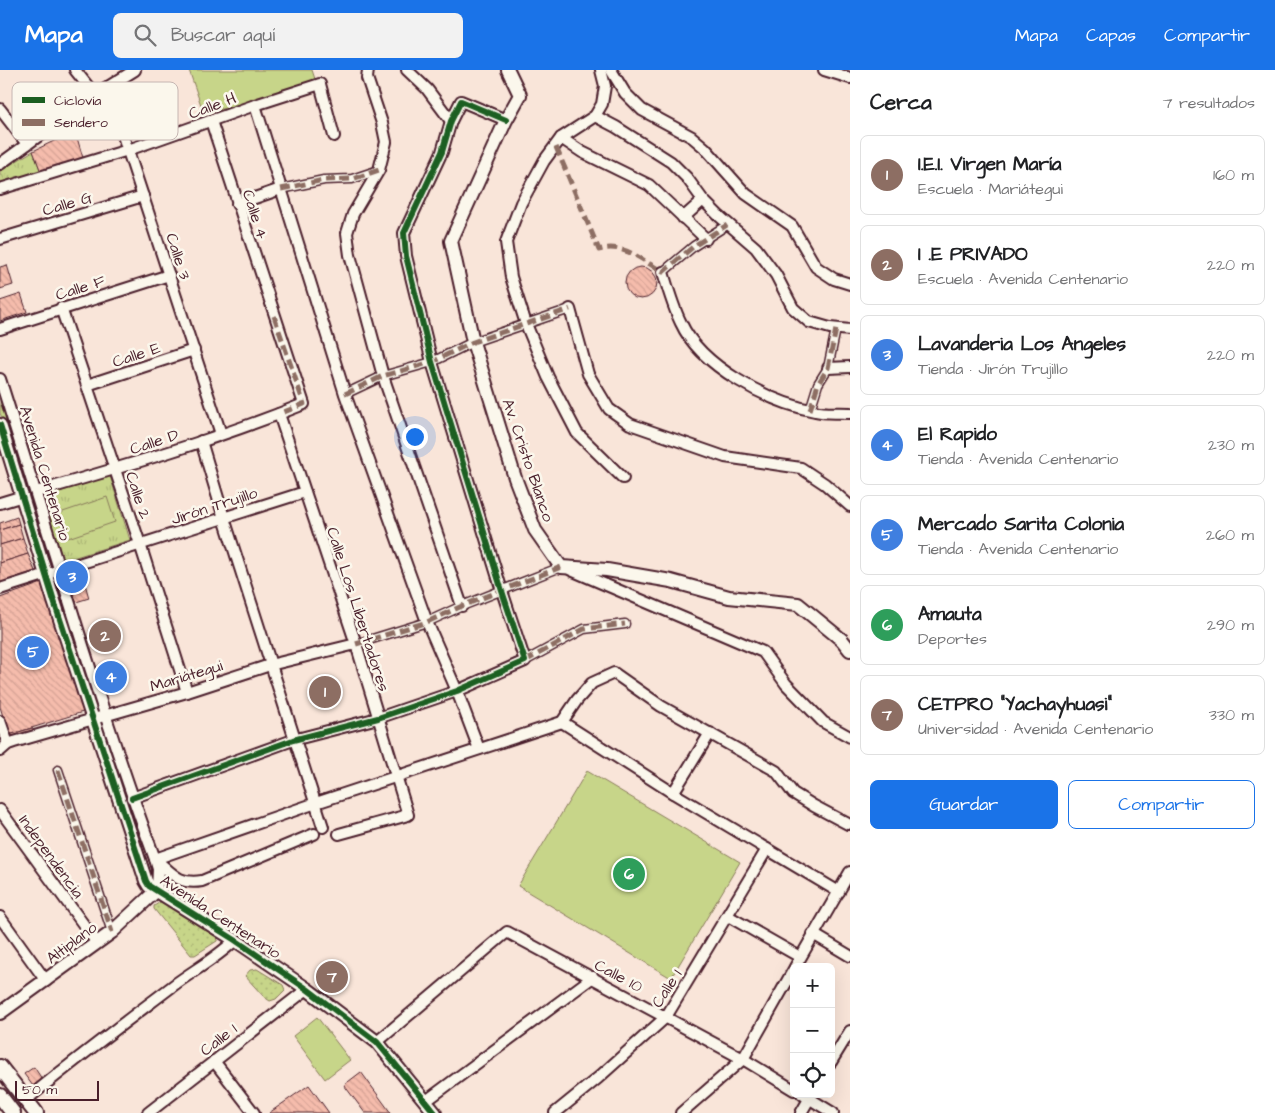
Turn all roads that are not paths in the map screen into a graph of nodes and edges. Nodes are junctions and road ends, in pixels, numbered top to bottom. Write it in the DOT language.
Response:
graph roads {
  1 [pos="76,70"];
  2 [pos="135,70"];
  3 [pos="368,70"];
  4 [pos="407,70"];
  5 [pos="508,70"];
  6 [pos="601,70"];
  7 [pos="611,70"];
  8 [pos="824,70"];
  9 [pos="850,78"];
  10 [pos="85,82"];
  11 [pos="115,82"];
  12 [pos="255,105"];
  13 [pos="0,108"];
  14 [pos="595,116"];
  15 [pos="451,120"];
  16 [pos="506,120"];
  17 [pos="210,121"];
  18 [pos="12,124"];
  19 [pos="178,132"];
  20 [pos="334,136"];
  21 [pos="561,138"];
  22 [pos="24,140"];
  23 [pos="33,140"];
  24 [pos="125,140"];
  25 [pos="156,140"];
  26 [pos="27,144"];
  27 [pos="128,150"];
  28 [pos="0,164"];
  29 [pos="379,170"];
  30 [pos="0,189"];
  31 [pos="281,189"];
  32 [pos="143,196"];
  33 [pos="703,200"];
  34 [pos="237,204"];
  35 [pos="683,218"];
  36 [pos="727,225"];
  37 [pos="0,239"];
  38 [pos="706,239"];
  39 [pos="663,272"];
  40 [pos="169,275"];
  41 [pos="850,284"];
  42 [pos="61,308"];
  43 [pos="570,309"];
  44 [pos="526,324"];
  45 [pos="836,328"];
  46 [pos="0,329"];
  47 [pos="850,330"];
  48 [pos="473,342"];
  49 [pos="194,350"];
  50 [pos="432,362"];
  51 [pos="850,367"];
  52 [pos="828,368"];
  53 [pos="383,376"];
  54 [pos="0,379"];
  55 [pos="87,386"];
  56 [pos="345,394"];
  57 [pos="810,410"];
  58 [pos="849,413"];
  59 [pos="279,414"];
  60 [pos="0,425"];
  61 [pos="221,434"];
  62 [pos="201,441"];
  63 [pos="115,469"];
  64 [pos="623,478"];
  65 [pos="36,492"];
  66 [pos="305,492"];
  67 [pos="23,496"];
  68 [pos="0,502"];
  69 [pos="850,506"];
  70 [pos="224,518"];
  71 [pos="140,544"];
  72 [pos="562,567"];
  73 [pos="53,573"];
  74 [pos="0,589"];
  75 [pos="502,591"];
  76 [pos="462,606"];
  77 [pos="427,622"];
  78 [pos="625,624"];
  79 [pos="356,644"];
  80 [pos="850,650"];
  81 [pos="525,661"];
  82 [pos="271,665"];
  83 [pos="457,691"];
  84 [pos="187,692"];
  85 [pos="99,717"];
  86 [pos="378,718"];
  87 [pos="0,721"];
  88 [pos="562,722"];
  89 [pos="710,733"];
  90 [pos="850,737"];
  91 [pos="295,739"];
  92 [pos="4,748"];
  93 [pos="480,749"];
  94 [pos="58,770"];
  95 [pos="396,776"];
  96 [pos="672,793"];
  97 [pos="132,798"];
  98 [pos="316,803"];
  99 [pos="0,810"];
  100 [pos="848,824"];
  101 [pos="323,826"];
  102 [pos="314,834"];
  103 [pos="339,834"];
  104 [pos="766,849"];
  105 [pos="155,859"];
  106 [pos="850,872"];
  107 [pos="156,890"];
  108 [pos="839,892"];
  109 [pos="728,916"];
  110 [pos="0,917"];
  111 [pos="112,932"];
  112 [pos="813,934"];
  113 [pos="235,940"];
  114 [pos="97,943"];
  115 [pos="850,956"];
  116 [pos="800,957"];
  117 [pos="797,963"];
  118 [pos="790,975"];
  119 [pos="593,977"];
  120 [pos="46,980"];
  121 [pos="306,989"];
  122 [pos="0,1013"];
  123 [pos="666,1017"];
  124 [pos="850,1031"];
  125 [pos="377,1042"];
  126 [pos="835,1055"];
  127 [pos="743,1059"];
  128 [pos="214,1061"];
  129 [pos="0,1066"];
  130 [pos="790,1088"];
  131 [pos="0,1097"];
  132 [pos="807,1098"];
  133 [pos="811,1098"];
  134 [pos="26,1100"];
  135 [pos="426,1101"];
  136 [pos="13,1113"];
  137 [pos="36,1113"];
  138 [pos="148,1113"];
  139 [pos="254,1113"];
  140 [pos="435,1113"];
  141 [pos="555,1113"];
  142 [pos="681,1113"];
  143 [pos="801,1113"];
  144 [pos="833,1113"];
  1 -- 10 [label="street"];
  2 -- 11 [label="street"];
  3 -- 29 [label="street"];
  4 -- 15 [label="street"];
  5 -- 16 [label="street, Av. Cristo Blanco"];
  6 -- 14 [label="street"];
  7 -- 41 [label="street"];
  8 -- 9 [label="street"];
  12 -- 17 [label="street, Calle H"];
  12 -- 20 [label="street, Calle H"];
  12 -- 31 [label="street"];
  13 -- 18 [label="street"];
  14 -- 21 [label="street"];
  14 -- 33 [label="street"];
  15 -- 16 [label="street"];
  15 -- 50 [label="street"];
  16 -- 48 [label="street, Av. Cristo Blanco"];
  17 -- 19 [label="street, Calle H"];
  17 -- 34 [label="street, Calle 4"];
  21 -- 35 [label="street"];
  21 -- 44 [label="street"];
  22 -- 26 [label="street"];
  23 -- 26 [label="street"];
  24 -- 27 [label="street, Calle 3"];
  25 -- 27 [label="street, Calle H"];
  26 -- 28 [label="street"];
  27 -- 30 [label="street, Calle H"];
  27 -- 32 [label="street, Calle 3"];
  29 -- 31 [label="street"];
  29 -- 53 [label="street"];
  31 -- 34 [label="street"];
  31 -- 56 [label="street"];
  32 -- 37 [label="street, Calle G"];
  32 -- 40 [label="street, Calle 3"];
  33 -- 35 [label="street"];
  33 -- 36 [label="street"];
  34 -- 59 [label="street, Calle 4"];
  35 -- 38 [label="street"];
  36 -- 38 [label="street"];
  36 -- 45 [label="street"];
  38 -- 39 [label="street"];
  39 -- 57 [label="street"];
  40 -- 42 [label="street, Calle F"];
  40 -- 49 [label="street, Calle 3"];
  42 -- 46 [label="street, Calle F"];
  42 -- 55 [label="street, Calle 2"];
  43 -- 44 [label="street"];
  43 -- 69 [label="street"];
  44 -- 48 [label="street"];
  44 -- 64 [label="street"];
  45 -- 47 [label="street"];
  45 -- 52 [label="street"];
  48 -- 50 [label="street"];
  48 -- 72 [label="street, Av. Cristo Blanco"];
  49 -- 55 [label="street, Calle E"];
  49 -- 61 [label="street, Calle 3"];
  50 -- 53 [label="street"];
  50 -- 75 [label="street"];
  51 -- 52 [label="street"];
  52 -- 57 [label="street"];
  53 -- 56 [label="street"];
  53 -- 76 [label="street"];
  54 -- 65 [label="street, Avenida Centenario"];
  55 -- 63 [label="street, Calle 2"];
  56 -- 77 [label="street"];
  57 -- 58 [label="street"];
  59 -- 61 [label="street, Calle D"];
  59 -- 66 [label="street, Calle Los Libertadores"];
  60 -- 67 [label="street, Avenida Centenario"];
  61 -- 62 [label="street, Calle D"];
  62 -- 63 [label="street, Calle D"];
  62 -- 70 [label="street"];
  63 -- 65 [label="street, Calle D"];
  63 -- 71 [label="street, Calle 2"];
  65 -- 73 [label="street, Avenida Centenario"];
  66 -- 70 [label="street, Jirón Trujillo"];
  66 -- 79 [label="street, Calle Los Libertadores"];
  67 -- 68 [label="street"];
  67 -- 73 [label="street, Avenida Centenario"];
  70 -- 71 [label="street, Jirón Trujillo"];
  70 -- 82 [label="street"];
  71 -- 73 [label="street, Jirón Trujillo"];
  71 -- 84 [label="street, Calle 2"];
  72 -- 75 [label="street"];
  72 -- 80 [label="street"];
  72 -- 90 [label="street"];
  73 -- 74 [label="street, Jirón Trujillo"];
  73 -- 85 [label="street, Avenida Centenario"];
  75 -- 76 [label="street"];
  75 -- 81 [label="street"];
  76 -- 77 [label="street"];
  77 -- 79 [label="street"];
  77 -- 83 [label="street"];
  78 -- 81 [label="street"];
  79 -- 82 [label="street, Mariátegui"];
  79 -- 86 [label="street, Calle Los Libertadores"];
  81 -- 83 [label="street"];
  82 -- 84 [label="street, Mariátegui"];
  82 -- 91 [label="street"];
  83 -- 86 [label="street"];
  83 -- 93 [label="street"];
  84 -- 85 [label="street, Mariátegui"];
  85 -- 92 [label="street, Mariátegui"];
  85 -- 97 [label="street, Avenida Centenario"];
  85 -- 107 [label="street, Avenida Centenario"];
  86 -- 91 [label="street"];
  86 -- 95 [label="street, Calle Los Libertadores"];
  87 -- 92 [label="street"];
  88 -- 89 [label="street"];
  88 -- 93 [label="street"];
  88 -- 96 [label="street"];
  89 -- 96 [label="street"];
  89 -- 100 [label="street"];
  91 -- 97 [label="street"];
  91 -- 98 [label="street"];
  93 -- 95 [label="street"];
  94 -- 111 [label="street"];
  95 -- 98 [label="street"];
  95 -- 103 [label="street, Calle Los Libertadores"];
  96 -- 104 [label="street"];
  97 -- 105 [label="street, Avenida Centenario"];
  98 -- 101 [label="street"];
  98 -- 105 [label="street"];
  99 -- 114 [label="street, Independencia"];
  102 -- 105 [label="street"];
  104 -- 108 [label="street"];
  104 -- 109 [label="street, Calle 1"];
  105 -- 107 [label="street, Avenida Centenario"];
  106 -- 108 [label="street"];
  107 -- 111 [label="street, Altiplano"];
  107 -- 113 [label="street, Avenida Centenario"];
  108 -- 112 [label="street"];
  109 -- 116 [label="street"];
  109 -- 123 [label="street, Calle 1"];
  110 -- 120 [label="street"];
  111 -- 114 [label="street, Altiplano"];
  112 -- 115 [label="street"];
  112 -- 116 [label="street"];
  113 -- 121 [label="street, Avenida Centenario"];
  113 -- 134 [label="street"];
  114 -- 120 [label="street, Altiplano"];
  116 -- 117 [label="street"];
  118 -- 127 [label="street"];
  119 -- 123 [label="street, Calle 10"];
  119 -- 125 [label="street, Calle 10"];
  119 -- 135 [label="street"];
  120 -- 122 [label="street, Altiplano"];
  121 -- 125 [label="street, Avenida Centenario"];
  121 -- 128 [label="street, Calle 1"];
  123 -- 127 [label="street, Calle 10"];
  123 -- 141 [label="street, Calle 1"];
  124 -- 126 [label="street"];
  125 -- 135 [label="street, Avenida Centenario"];
  127 -- 130 [label="street, Calle 10"];
  127 -- 142 [label="street"];
  128 -- 138 [label="street, Calle 1"];
  128 -- 139 [label="street"];
  129 -- 134 [label="main road"];
  131 -- 136 [label="main road"];
  132 -- 143 [label="street"];
  133 -- 144 [label="street"];
  134 -- 137 [label="main road"];
  135 -- 140 [label="street, Avenida Centenario"];
}
